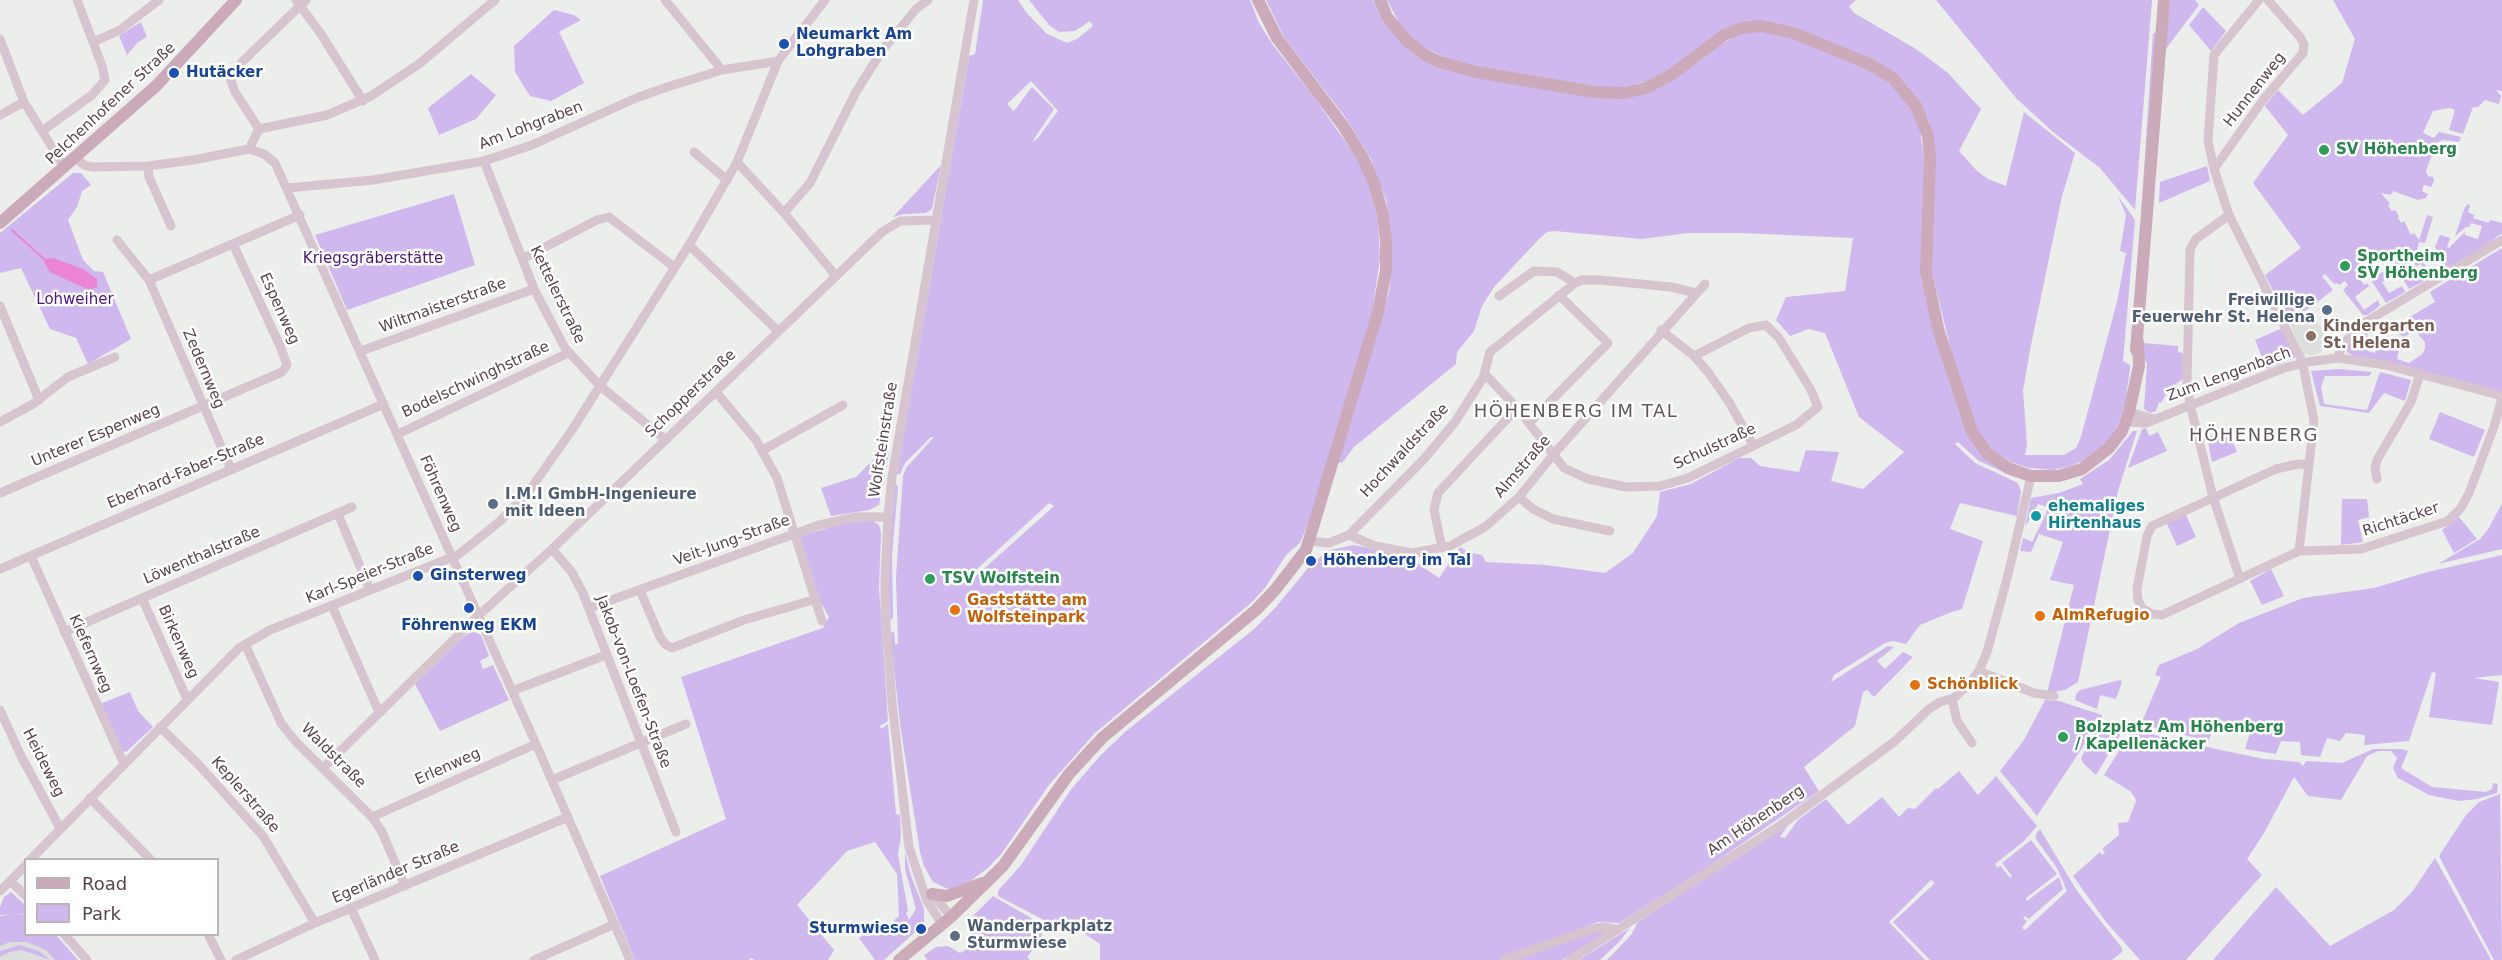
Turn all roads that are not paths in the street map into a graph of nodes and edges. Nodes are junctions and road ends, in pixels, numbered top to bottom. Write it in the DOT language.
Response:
graph roads {
  1 [pos="77,0"];
  2 [pos="159,0"];
  3 [pos="236,0"];
  4 [pos="495,0"];
  5 [pos="666,0"];
  6 [pos="825,0"];
  7 [pos="928,0"];
  8 [pos="974,0"];
  9 [pos="1258,0"];
  10 [pos="1380,0"];
  11 [pos="2164,0"];
  12 [pos="2259,0"];
  13 [pos="2268,0"];
  14 [pos="300,2"];
  15 [pos="146,5"];
  16 [pos="0,39"];
  17 [pos="93,42"];
  18 [pos="778,61"];
  19 [pos="10,65"];
  20 [pos="0,68"];
  21 [pos="722,70"];
  22 [pos="363,101"];
  23 [pos="24,102"];
  24 [pos="0,115"];
  25 [pos="259,129"];
  26 [pos="42,131"];
  27 [pos="249,149"];
  28 [pos="694,152"];
  29 [pos="76,158"];
  30 [pos="484,161"];
  31 [pos="737,162"];
  32 [pos="148,166"];
  33 [pos="65,168"];
  34 [pos="2214,170"];
  35 [pos="727,180"];
  36 [pos="288,188"];
  37 [pos="784,213"];
  38 [pos="300,215"];
  39 [pos="2229,215"];
  40 [pos="936,220"];
  41 [pos="0,223"];
  42 [pos="171,226"];
  43 [pos="117,240"];
  44 [pos="2502,240"];
  45 [pos="233,244"];
  46 [pos="689,245"];
  47 [pos="522,259"];
  48 [pos="674,267"];
  49 [pos="836,276"];
  50 [pos="148,280"];
  51 [pos="1575,284"];
  52 [pos="1705,284"];
  53 [pos="534,289"];
  54 [pos="1696,293"];
  55 [pos="1559,295"];
  56 [pos="1499,296"];
  57 [pos="0,306"];
  58 [pos="1661,330"];
  59 [pos="778,331"];
  60 [pos="361,351"];
  61 [pos="568,353"];
  62 [pos="1694,356"];
  63 [pos="115,357"];
  64 [pos="2338,358"];
  65 [pos="2303,363"];
  66 [pos="1485,374"];
  67 [pos="2420,374"];
  68 [pos="599,385"];
  69 [pos="716,392"];
  70 [pos="2502,397"];
  71 [pos="39,400"];
  72 [pos="384,404"];
  73 [pos="2190,404"];
  74 [pos="843,405"];
  75 [pos="203,406"];
  76 [pos="1517,408"];
  77 [pos="2128,417"];
  78 [pos="0,422"];
  79 [pos="1529,423"];
  80 [pos="398,434"];
  81 [pos="666,440"];
  82 [pos="1753,445"];
  83 [pos="763,450"];
  84 [pos="1553,455"];
  85 [pos="2309,465"];
  86 [pos="231,469"];
  87 [pos="2031,476"];
  88 [pos="2377,479"];
  89 [pos="0,493"];
  90 [pos="1519,497"];
  91 [pos="2213,497"];
  92 [pos="352,507"];
  93 [pos="338,514"];
  94 [pos="888,517"];
  95 [pos="1610,531"];
  96 [pos="794,534"];
  97 [pos="1349,535"];
  98 [pos="1309,541"];
  99 [pos="1442,548"];
  100 [pos="552,549"];
  101 [pos="2299,551"];
  102 [pos="31,556"];
  103 [pos="452,558"];
  104 [pos="0,569"];
  105 [pos="2240,579"];
  106 [pos="370,590"];
  107 [pos="640,590"];
  108 [pos="142,598"];
  109 [pos="813,600"];
  110 [pos="332,606"];
  111 [pos="589,608"];
  112 [pos="478,616"];
  113 [pos="822,621"];
  114 [pos="64,632"];
  115 [pos="245,644"];
  116 [pos="606,655"];
  117 [pos="1979,671"];
  118 [pos="512,691"];
  119 [pos="2054,696"];
  120 [pos="187,699"];
  121 [pos="1952,699"];
  122 [pos="0,710"];
  123 [pos="379,712"];
  124 [pos="686,724"];
  125 [pos="160,727"];
  126 [pos="1972,743"];
  127 [pos="536,744"];
  128 [pos="641,744"];
  129 [pos="124,764"];
  130 [pos="324,768"];
  131 [pos="552,780"];
  132 [pos="90,798"];
  133 [pos="372,817"];
  134 [pos="568,817"];
  135 [pos="60,828"];
  136 [pos="676,832"];
  137 [pos="32,858"];
  138 [pos="149,858"];
  139 [pos="24,867"];
  140 [pos="995,874"];
  141 [pos="10,881"];
  142 [pos="405,886"];
  143 [pos="927,890"];
  144 [pos="0,891"];
  145 [pos="24,894"];
  146 [pos="351,908"];
  147 [pos="947,920"];
  148 [pos="315,923"];
  149 [pos="615,924"];
  150 [pos="1618,930"];
  151 [pos="66,936"];
  152 [pos="209,936"];
  153 [pos="556,950"];
  154 [pos="87,960"];
  155 [pos="221,960"];
  156 [pos="236,960"];
  157 [pos="375,960"];
  158 [pos="534,960"];
  159 [pos="561,960"];
  160 [pos="630,960"];
  161 [pos="899,960"];
  162 [pos="1504,960"];
  163 [pos="1570,960"];
  1 -- 17 [label="street"];
  2 -- 15 [label="street"];
  3 -- 29 [label="main road, Pelchenhofener Straße"];
  4 -- 22 [label="street"];
  5 -- 21 [label="street"];
  6 -- 18 [label="street, Karl-Speier-Straße"];
  7 -- 37 [label="street"];
  8 -- 40 [label="street, Wolfsteinstraße"];
  9 -- 98 [label="main road"];
  10 -- 87 [label="main road"];
  11 -- 77 [label="main road"];
  12 -- 34 [label="street"];
  13 -- 34 [label="street, Hunnenweg"];
  14 -- 22 [label="street"];
  14 -- 25 [label="street"];
  15 -- 17 [label="street"];
  16 -- 19 [label="street"];
  17 -- 26 [label="street"];
  18 -- 21 [label="street, Am Lohgraben"];
  18 -- 31 [label="street, Karl-Speier-Straße"];
  19 -- 20 [label="street"];
  19 -- 23 [label="street"];
  21 -- 30 [label="street, Am Lohgraben"];
  22 -- 25 [label="street"];
  23 -- 24 [label="street"];
  23 -- 26 [label="street"];
  25 -- 27 [label="street"];
  26 -- 33 [label="street"];
  27 -- 32 [label="street"];
  27 -- 36 [label="street, Föhrenweg"];
  28 -- 35 [label="street"];
  29 -- 32 [label="street"];
  29 -- 33 [label="main road, Pelchenhofener Straße"];
  30 -- 36 [label="street, Am Lohgraben"];
  30 -- 47 [label="street, Kettelerstraße"];
  31 -- 35 [label="street, Karl-Speier-Straße"];
  31 -- 37 [label="street"];
  32 -- 42 [label="street"];
  33 -- 41 [label="main road, Pelchenhofener Straße"];
  34 -- 39 [label="street"];
  35 -- 46 [label="street, Karl-Speier-Straße"];
  36 -- 38 [label="street, Föhrenweg"];
  37 -- 49 [label="street"];
  38 -- 45 [label="street"];
  38 -- 60 [label="street, Föhrenweg"];
  39 -- 65 [label="street"];
  39 -- 73 [label="street"];
  40 -- 49 [label="street, Schopperstraße"];
  40 -- 94 [label="street, Wolfsteinstraße"];
  43 -- 50 [label="street, Zedernweg"];
  44 -- 64 [label="street"];
  45 -- 50 [label="street"];
  45 -- 75 [label="street, Espenweg"];
  46 -- 48 [label="street, Karl-Speier-Straße"];
  46 -- 59 [label="street"];
  47 -- 48 [label="street"];
  47 -- 53 [label="street, Kettelerstraße"];
  48 -- 68 [label="street, Karl-Speier-Straße"];
  49 -- 59 [label="street, Schopperstraße"];
  50 -- 75 [label="street, Zedernweg"];
  51 -- 54 [label="street, Hochwaldstraße"];
  51 -- 55 [label="street, Hochwaldstraße"];
  51 -- 56 [label="street"];
  52 -- 54 [label="street, Almstraße"];
  53 -- 60 [label="street, Wiltmaisterstraße"];
  53 -- 61 [label="street, Kettelerstraße"];
  54 -- 58 [label="street, Almstraße"];
  55 -- 66 [label="street, Hochwaldstraße"];
  55 -- 79 [label="street"];
  57 -- 71 [label="street"];
  58 -- 62 [label="street"];
  58 -- 84 [label="street, Almstraße"];
  59 -- 69 [label="street, Schopperstraße"];
  60 -- 72 [label="street, Föhrenweg"];
  61 -- 68 [label="street, Kettelerstraße"];
  61 -- 80 [label="street, Bodelschwinghstraße"];
  62 -- 82 [label="street"];
  62 -- 82 [label="street, Schulstraße"];
  63 -- 71 [label="street"];
  64 -- 65 [label="street, Zum Lengenbach"];
  64 -- 67 [label="street, Zum Lengenbach"];
  65 -- 73 [label="street, Zum Lengenbach"];
  65 -- 85 [label="street"];
  66 -- 76 [label="street, Schulstraße"];
  66 -- 97 [label="street, Hochwaldstraße"];
  67 -- 70 [label="street, Zum Lengenbach"];
  67 -- 88 [label="street"];
  68 -- 81 [label="street, Kettelerstraße"];
  68 -- 103 [label="street, Karl-Speier-Straße"];
  69 -- 81 [label="street, Schopperstraße"];
  69 -- 83 [label="street"];
  70 -- 101 [label="street, Richtäcker"];
  71 -- 78 [label="street"];
  72 -- 80 [label="street, Föhrenweg"];
  72 -- 86 [label="street, Eberhard-Faber-Straße"];
  73 -- 77 [label="street, Zum Lengenbach"];
  73 -- 91 [label="street"];
  74 -- 83 [label="street"];
  75 -- 86 [label="street, Zedernweg"];
  75 -- 89 [label="street, Unterer Espenweg"];
  76 -- 79 [label="street, Schulstraße"];
  76 -- 99 [label="street"];
  77 -- 87 [label="main road"];
  79 -- 84 [label="street, Schulstraße"];
  80 -- 103 [label="street, Föhrenweg"];
  81 -- 100 [label="street, Schopperstraße"];
  82 -- 84 [label="street, Schulstraße"];
  83 -- 96 [label="street"];
  84 -- 90 [label="street, Almstraße"];
  85 -- 91 [label="street"];
  85 -- 101 [label="street"];
  86 -- 102 [label="street, Eberhard-Faber-Straße"];
  87 -- 117 [label="street, Am Höhenberg"];
  90 -- 95 [label="street"];
  90 -- 99 [label="street, Almstraße"];
  91 -- 105 [label="street"];
  91 -- 105 [label="street"];
  92 -- 93 [label="street, Löwenthalstraße"];
  93 -- 106 [label="street"];
  93 -- 108 [label="street, Löwenthalstraße"];
  94 -- 96 [label="street, Veit-Jung-Straße"];
  94 -- 143 [label="street, Wolfsteinstraße"];
  96 -- 107 [label="street, Veit-Jung-Straße"];
  96 -- 109 [label="street"];
  97 -- 98 [label="street"];
  97 -- 99 [label="street, Almstraße"];
  98 -- 140 [label="main road"];
  100 -- 111 [label="street, Jakob-von-Loefen-Straße"];
  100 -- 112 [label="street, Schopperstraße"];
  101 -- 105 [label="street"];
  102 -- 104 [label="street, Eberhard-Faber-Straße"];
  102 -- 114 [label="street, Kiefernweg"];
  103 -- 106 [label="street, Karl-Speier-Straße"];
  103 -- 112 [label="street, Föhrenweg"];
  106 -- 110 [label="street, Karl-Speier-Straße"];
  107 -- 109 [label="street"];
  107 -- 111 [label="street, Veit-Jung-Straße"];
  108 -- 114 [label="street, Löwenthalstraße"];
  108 -- 120 [label="street, Birkenweg"];
  109 -- 113 [label="street"];
  110 -- 115 [label="street, Karl-Speier-Straße"];
  110 -- 123 [label="street"];
  111 -- 116 [label="street, Jakob-von-Loefen-Straße"];
  112 -- 118 [label="street, Föhrenweg"];
  112 -- 123 [label="street, Schopperstraße"];
  114 -- 129 [label="street, Kiefernweg"];
  115 -- 120 [label="street, Karl-Speier-Straße"];
  115 -- 130 [label="street, Waldstraße"];
  116 -- 118 [label="street"];
  116 -- 128 [label="street, Jakob-von-Loefen-Straße"];
  117 -- 119 [label="street"];
  117 -- 121 [label="street, Am Höhenberg"];
  118 -- 127 [label="street, Föhrenweg"];
  120 -- 125 [label="street, Karl-Speier-Straße"];
  121 -- 126 [label="street"];
  121 -- 150 [label="street, Am Höhenberg"];
  122 -- 135 [label="street, Heideweg"];
  123 -- 130 [label="street, Schopperstraße"];
  124 -- 128 [label="street"];
  125 -- 129 [label="street, Karl-Speier-Straße"];
  125 -- 148 [label="street, Keplerstraße"];
  127 -- 131 [label="street, Föhrenweg"];
  127 -- 133 [label="street, Erlenweg"];
  128 -- 131 [label="street"];
  128 -- 136 [label="street, Jakob-von-Loefen-Straße"];
  129 -- 132 [label="street, Karl-Speier-Straße"];
  130 -- 133 [label="street, Waldstraße"];
  131 -- 134 [label="street, Föhrenweg"];
  132 -- 135 [label="street, Karl-Speier-Straße"];
  132 -- 138 [label="street"];
  133 -- 142 [label="street, Waldstraße"];
  134 -- 142 [label="street, Egerländer Straße"];
  134 -- 149 [label="street, Föhrenweg"];
  135 -- 137 [label="street, Karl-Speier-Straße"];
  139 -- 141 [label="street"];
  140 -- 143 [label="main road"];
  140 -- 147 [label="main road"];
  141 -- 144 [label="street"];
  141 -- 145 [label="street"];
  142 -- 146 [label="street, Egerländer Straße"];
  143 -- 147 [label="street, Wolfsteinstraße"];
  146 -- 148 [label="street, Egerländer Straße"];
  146 -- 157 [label="street"];
  147 -- 161 [label="main road"];
  148 -- 156 [label="street, Egerländer Straße"];
  149 -- 153 [label="street"];
  149 -- 160 [label="street, Föhrenweg"];
  150 -- 162 [label="street"];
  150 -- 163 [label="street, Am Höhenberg"];
  151 -- 154 [label="street"];
  152 -- 155 [label="street"];
  153 -- 158 [label="street"];
  153 -- 159 [label="street"];
}
